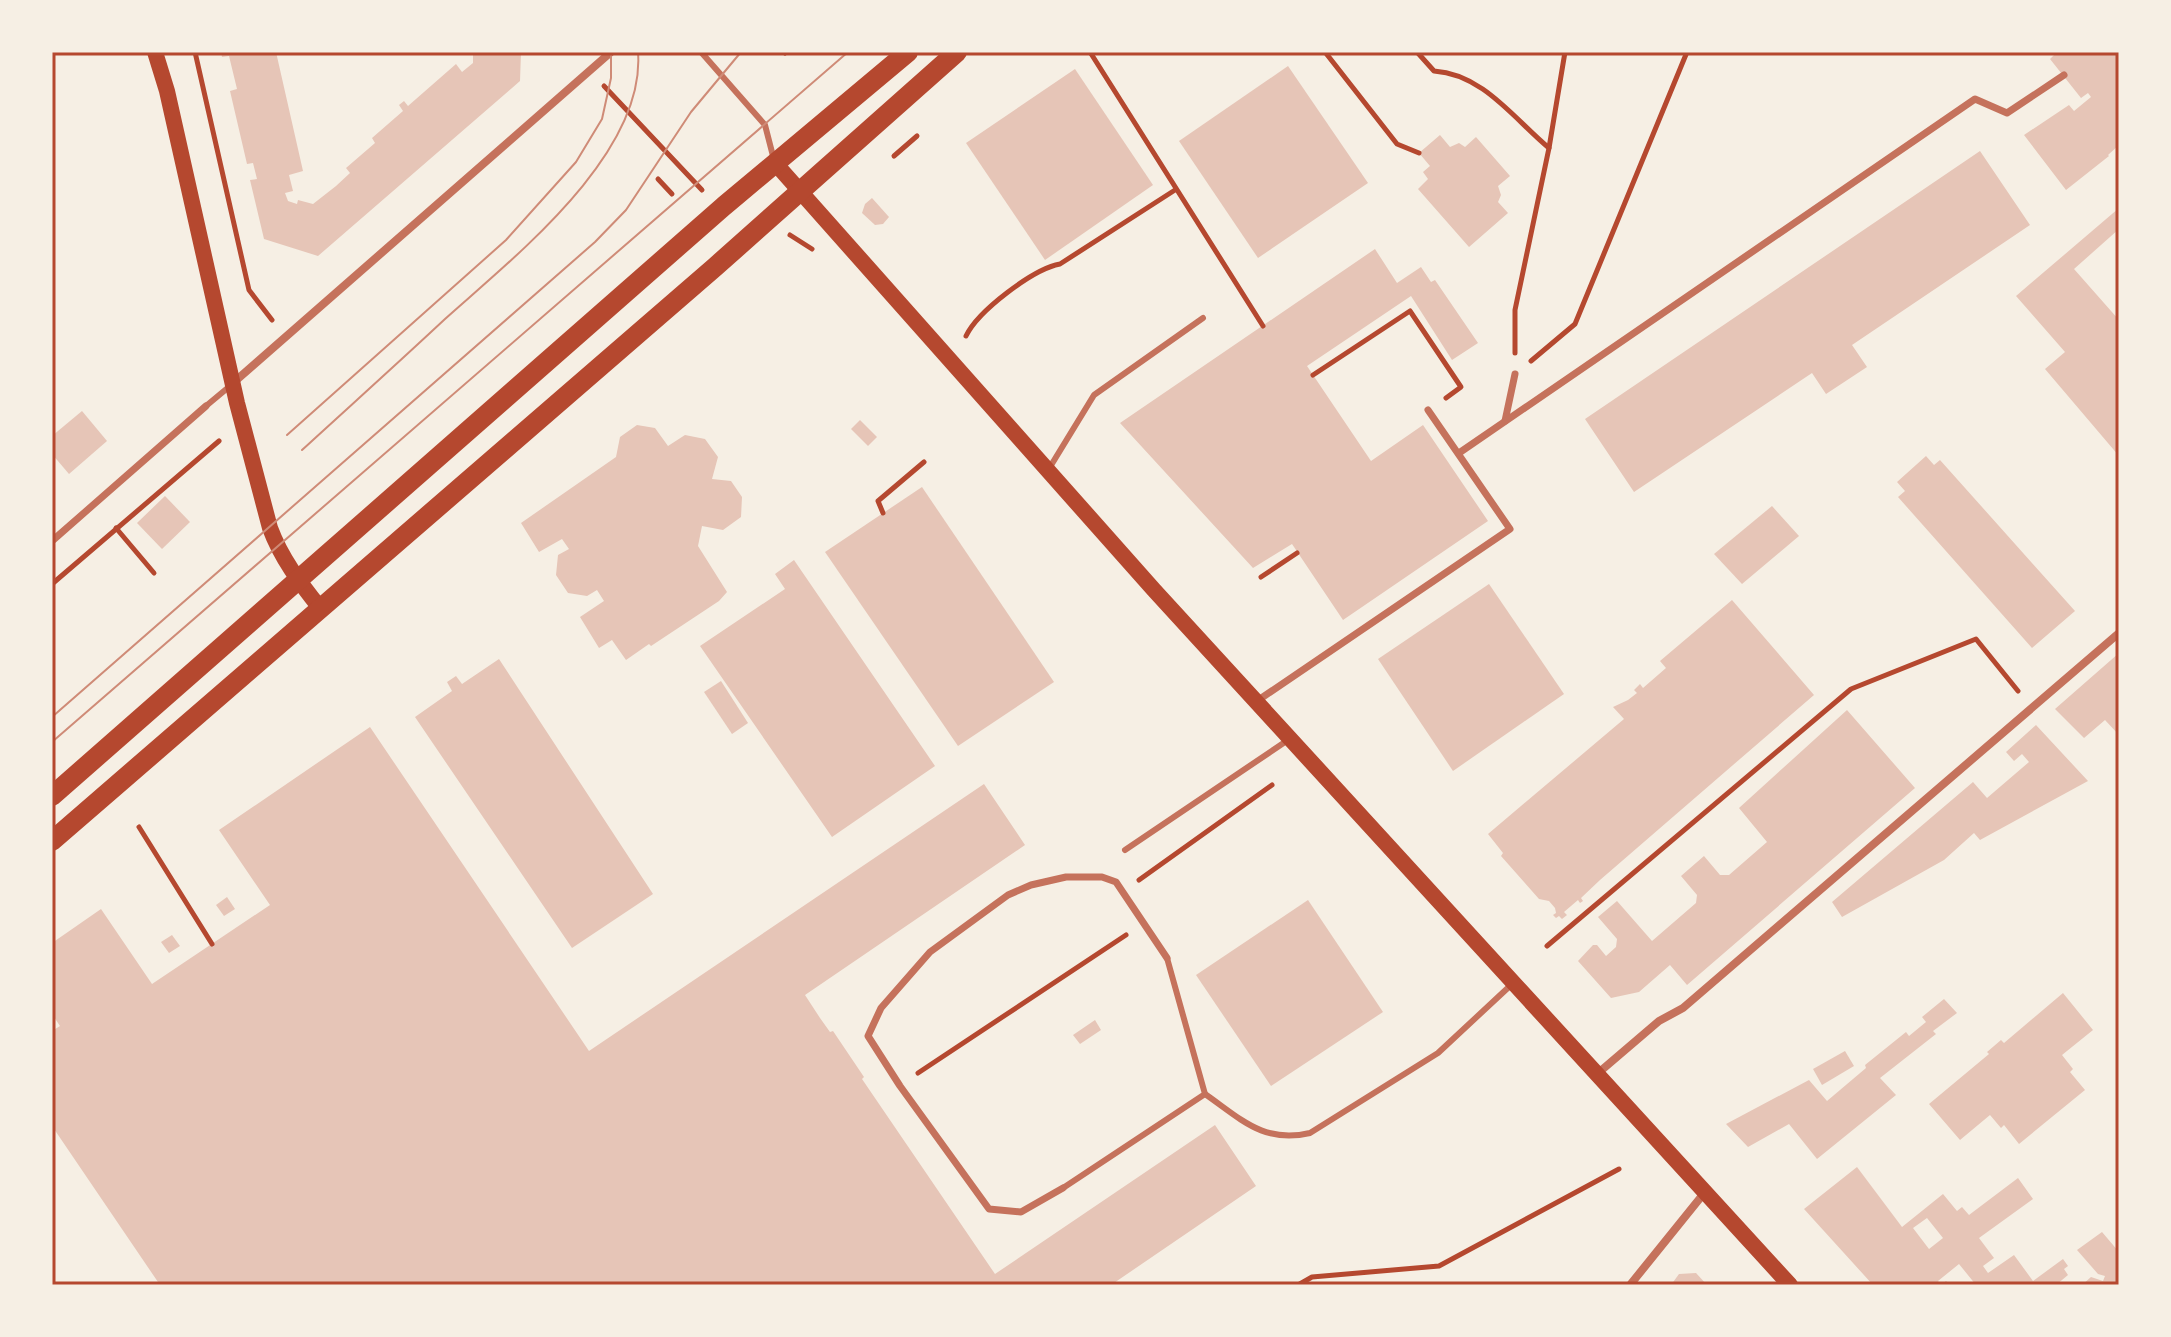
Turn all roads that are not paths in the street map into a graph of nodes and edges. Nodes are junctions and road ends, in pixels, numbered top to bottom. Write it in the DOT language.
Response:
graph roads {
  1 [pos="155,52"];
  2 [pos="611,52"];
  3 [pos="701,52"];
  4 [pos="908,52"];
  5 [pos="957,52"];
  6 [pos="2064,75"];
  7 [pos="775,163"];
  8 [pos="800,192"];
  9 [pos="1203,318"];
  10 [pos="1515,374"];
  11 [pos="233,383"];
  12 [pos="206,406"];
  13 [pos="1428,410"];
  14 [pos="1505,421"];
  15 [pos="1459,453"];
  16 [pos="1048,470"];
  17 [pos="52,541"];
  18 [pos="298,580"];
  19 [pos="320,608"];
  20 [pos="2119,633"];
  21 [pos="1257,701"];
  22 [pos="1291,738"];
  23 [pos="52,796"];
  24 [pos="52,841"];
  25 [pos="1125,850"];
  26 [pos="1167,958"];
  27 [pos="1514,982"];
  28 [pos="1597,1074"];
  29 [pos="1205,1094"];
  30 [pos="1063,1188"];
  31 [pos="1705,1192"];
  32 [pos="1630,1285"];
  33 [pos="1790,1285"];
  1 -- 11 [label="main road"];
  2 -- 11 [label="street"];
  3 -- 7 [label="lane"];
  4 -- 7 [label="main road"];
  5 -- 8 [label="main road"];
  6 -- 14 [label="street"];
  7 -- 8 [label="main road"];
  7 -- 18 [label="main road"];
  8 -- 16 [label="main road"];
  8 -- 19 [label="main road"];
  9 -- 16 [label="lane"];
  10 -- 14 [label="street"];
  11 -- 12 [label="lane"];
  11 -- 18 [label="main road"];
  12 -- 17 [label="street"];
  13 -- 15 [label="street"];
  14 -- 15 [label="street"];
  15 -- 21 [label="street"];
  16 -- 21 [label="main road"];
  18 -- 19 [label="main road"];
  18 -- 23 [label="main road"];
  19 -- 24 [label="main road"];
  20 -- 28 [label="street"];
  21 -- 22 [label="main road"];
  22 -- 25 [label="lane"];
  22 -- 27 [label="main road"];
  26 -- 29 [label="lane"];
  26 -- 30 [label="street"];
  27 -- 28 [label="main road"];
  27 -- 29 [label="lane"];
  28 -- 31 [label="main road"];
  29 -- 30 [label="lane"];
  31 -- 32 [label="street"];
  31 -- 33 [label="main road"];
}
